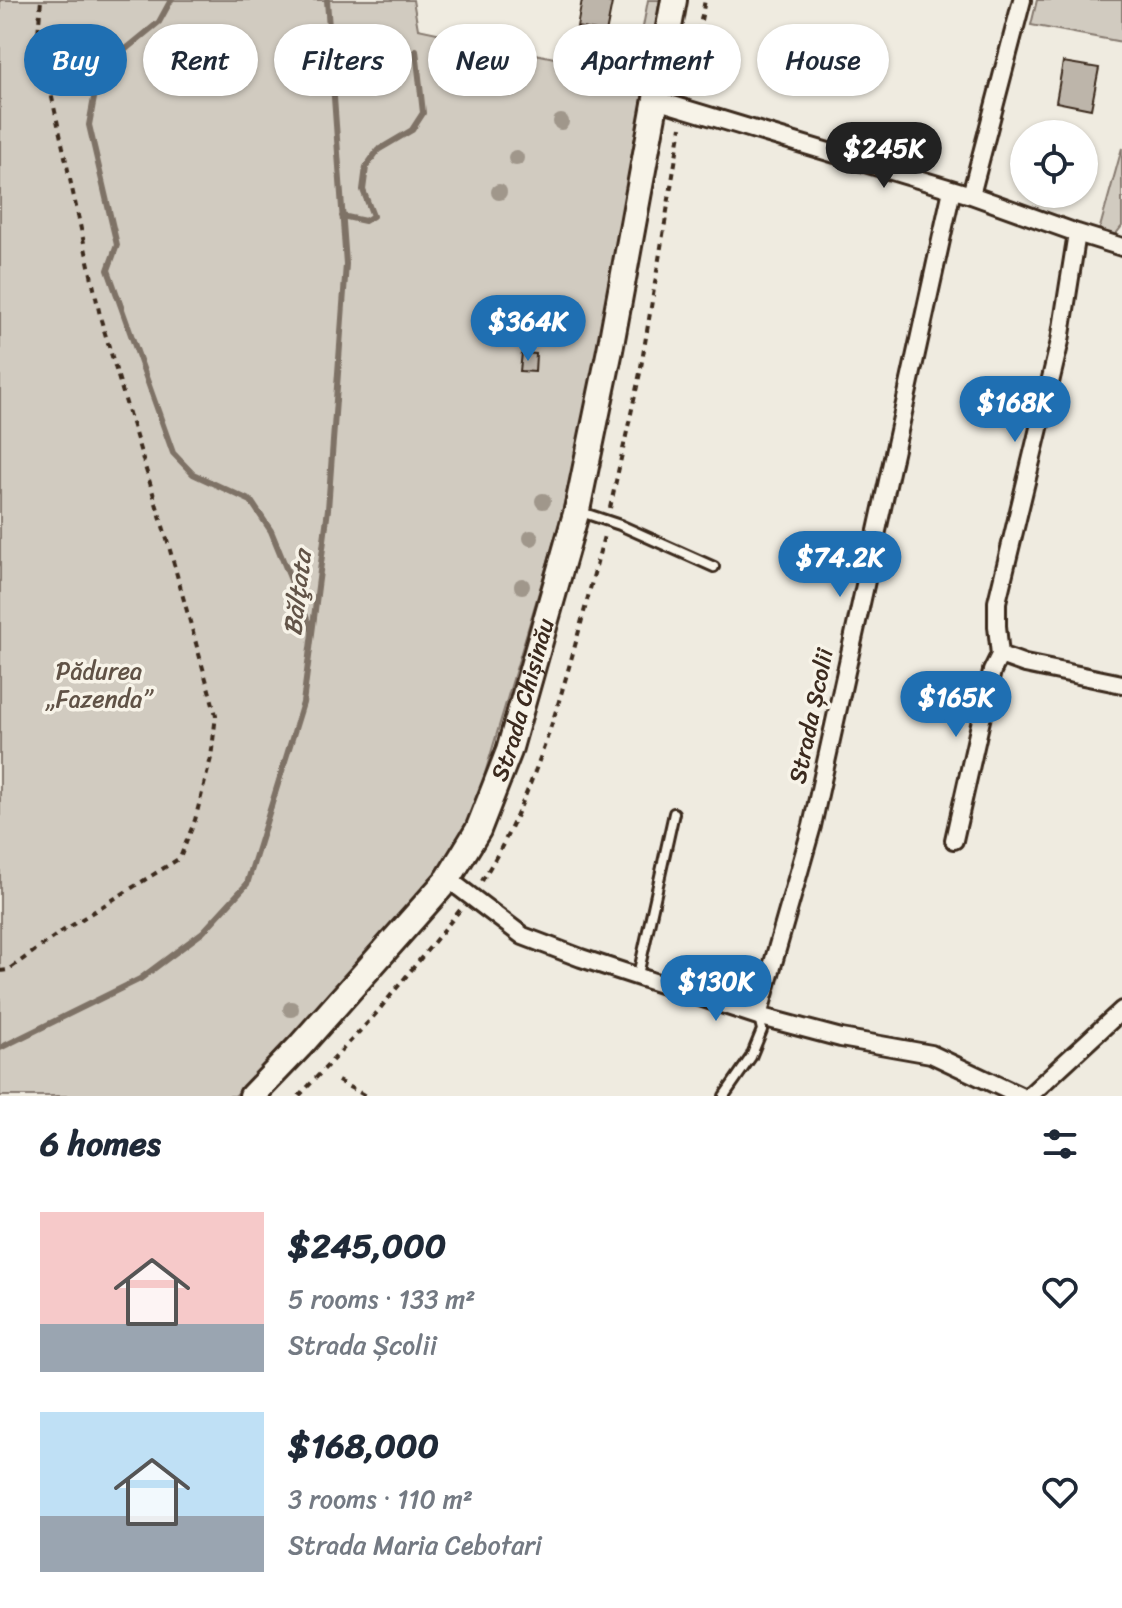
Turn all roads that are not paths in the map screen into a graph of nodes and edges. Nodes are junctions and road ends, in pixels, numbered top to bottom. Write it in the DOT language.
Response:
graph roads {
  1 [pos="674,0"];
  2 [pos="1022,0"];
  3 [pos="656,100"];
  4 [pos="952,190"];
  5 [pos="971,195"];
  6 [pos="1077,233"];
  7 [pos="1122,247"];
  8 [pos="577,510"];
  9 [pos="714,567"];
  10 [pos="1000,655"];
  11 [pos="1122,684"];
  12 [pos="674,813"];
  13 [pos="954,840"];
  14 [pos="448,879"];
  15 [pos="638,975"];
  16 [pos="1122,1010"];
  17 [pos="758,1016"];
  18 [pos="252,1096"];
  19 [pos="724,1096"];
  20 [pos="1020,1096"];
  21 [pos="1029,1096"];
  1 -- 3 [label="street, Strada Chișinău"];
  2 -- 5 [label="street"];
  3 -- 4 [label="street"];
  3 -- 8 [label="street, Strada Chișinău"];
  4 -- 5 [label="street"];
  4 -- 17 [label="street, Strada Școlii"];
  5 -- 6 [label="street"];
  6 -- 7 [label="street"];
  6 -- 10 [label="street"];
  8 -- 9 [label="lane"];
  8 -- 14 [label="street, Strada Chișinău"];
  10 -- 11 [label="street"];
  10 -- 13 [label="street"];
  12 -- 15 [label="lane"];
  14 -- 15 [label="street"];
  14 -- 18 [label="street, Strada Chișinău"];
  15 -- 17 [label="street"];
  16 -- 21 [label="street"];
  17 -- 19 [label="lane"];
  17 -- 20 [label="street"];
}
